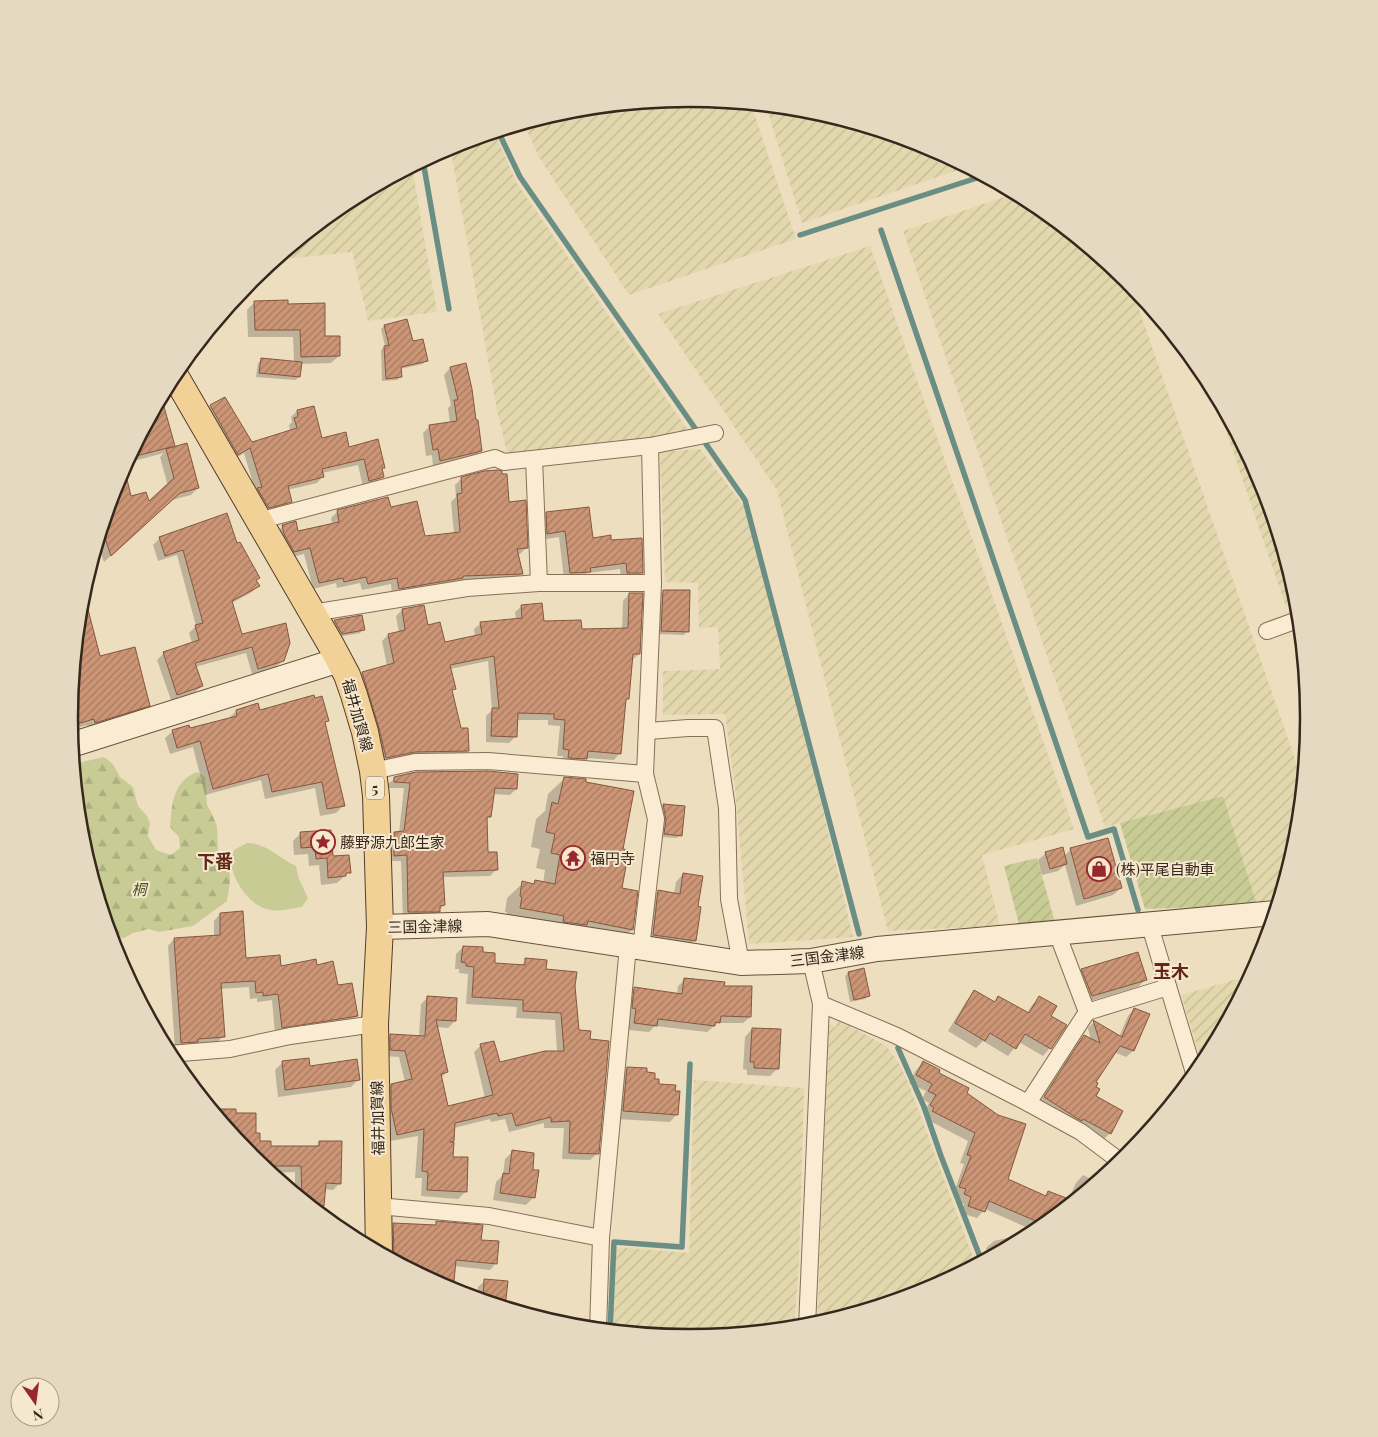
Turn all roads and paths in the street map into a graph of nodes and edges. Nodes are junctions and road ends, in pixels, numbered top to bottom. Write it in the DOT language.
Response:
graph roads {
  1 [pos="179,382"];
  2 [pos="715,433"];
  3 [pos="650,446"];
  4 [pos="534,459"];
  5 [pos="258,521"];
  6 [pos="653,582"];
  7 [pos="539,583"];
  8 [pos="312,613"];
  9 [pos="1292,622"];
  10 [pos="1267,631"];
  11 [pos="339,660"];
  12 [pos="648,731"];
  13 [pos="79,743"];
  14 [pos="373,771"];
  15 [pos="645,774"];
  16 [pos="1268,914"];
  17 [pos="1150,926"];
  18 [pos="380,927"];
  19 [pos="1057,933"];
  20 [pos="635,947"];
  21 [pos="812,961"];
  22 [pos="741,963"];
  23 [pos="1168,987"];
  24 [pos="821,1004"];
  25 [pos="1087,1012"];
  26 [pos="375,1024"];
  27 [pos="178,1053"];
  28 [pos="1191,1066"];
  29 [pos="1028,1103"];
  30 [pos="1114,1157"];
  31 [pos="378,1206"];
  32 [pos="601,1238"];
  33 [pos="379,1245"];
  34 [pos="807,1318"];
  35 [pos="598,1323"];
  1 -- 5 [label="main road, 福井加賀線 / 5"];
  2 -- 3 [label="street"];
  3 -- 4 [label="street"];
  3 -- 6 [label="street"];
  4 -- 5 [label="street"];
  4 -- 7 [label="street"];
  5 -- 8 [label="main road, 福井加賀線 / 5"];
  6 -- 7 [label="street"];
  6 -- 12 [label="street"];
  7 -- 8 [label="street"];
  8 -- 11 [label="main road, 福井加賀線 / 5"];
  9 -- 10 [label="street"];
  11 -- 13 [label="main road"];
  11 -- 14 [label="main road, 福井加賀線 / 5"];
  12 -- 15 [label="street"];
  12 -- 22 [label="street"];
  14 -- 15 [label="street"];
  14 -- 18 [label="main road, 福井加賀線 / 5"];
  15 -- 20 [label="street"];
  16 -- 17 [label="main road, 三国金津線"];
  17 -- 19 [label="main road, 三国金津線"];
  17 -- 23 [label="street"];
  18 -- 20 [label="main road, 三国金津線"];
  18 -- 26 [label="main road, 福井加賀線 / 5"];
  19 -- 21 [label="main road, 三国金津線"];
  19 -- 25 [label="street"];
  20 -- 22 [label="main road, 三国金津線"];
  20 -- 32 [label="street"];
  21 -- 22 [label="main road, 三国金津線"];
  21 -- 24 [label="street"];
  23 -- 25 [label="street"];
  23 -- 28 [label="street"];
  24 -- 29 [label="street"];
  24 -- 34 [label="street"];
  25 -- 29 [label="street"];
  26 -- 27 [label="street"];
  26 -- 31 [label="main road, 福井加賀線 / 5"];
  29 -- 30 [label="street"];
  31 -- 32 [label="street"];
  31 -- 33 [label="main road, 福井加賀線 / 5"];
  32 -- 35 [label="street"];
}
